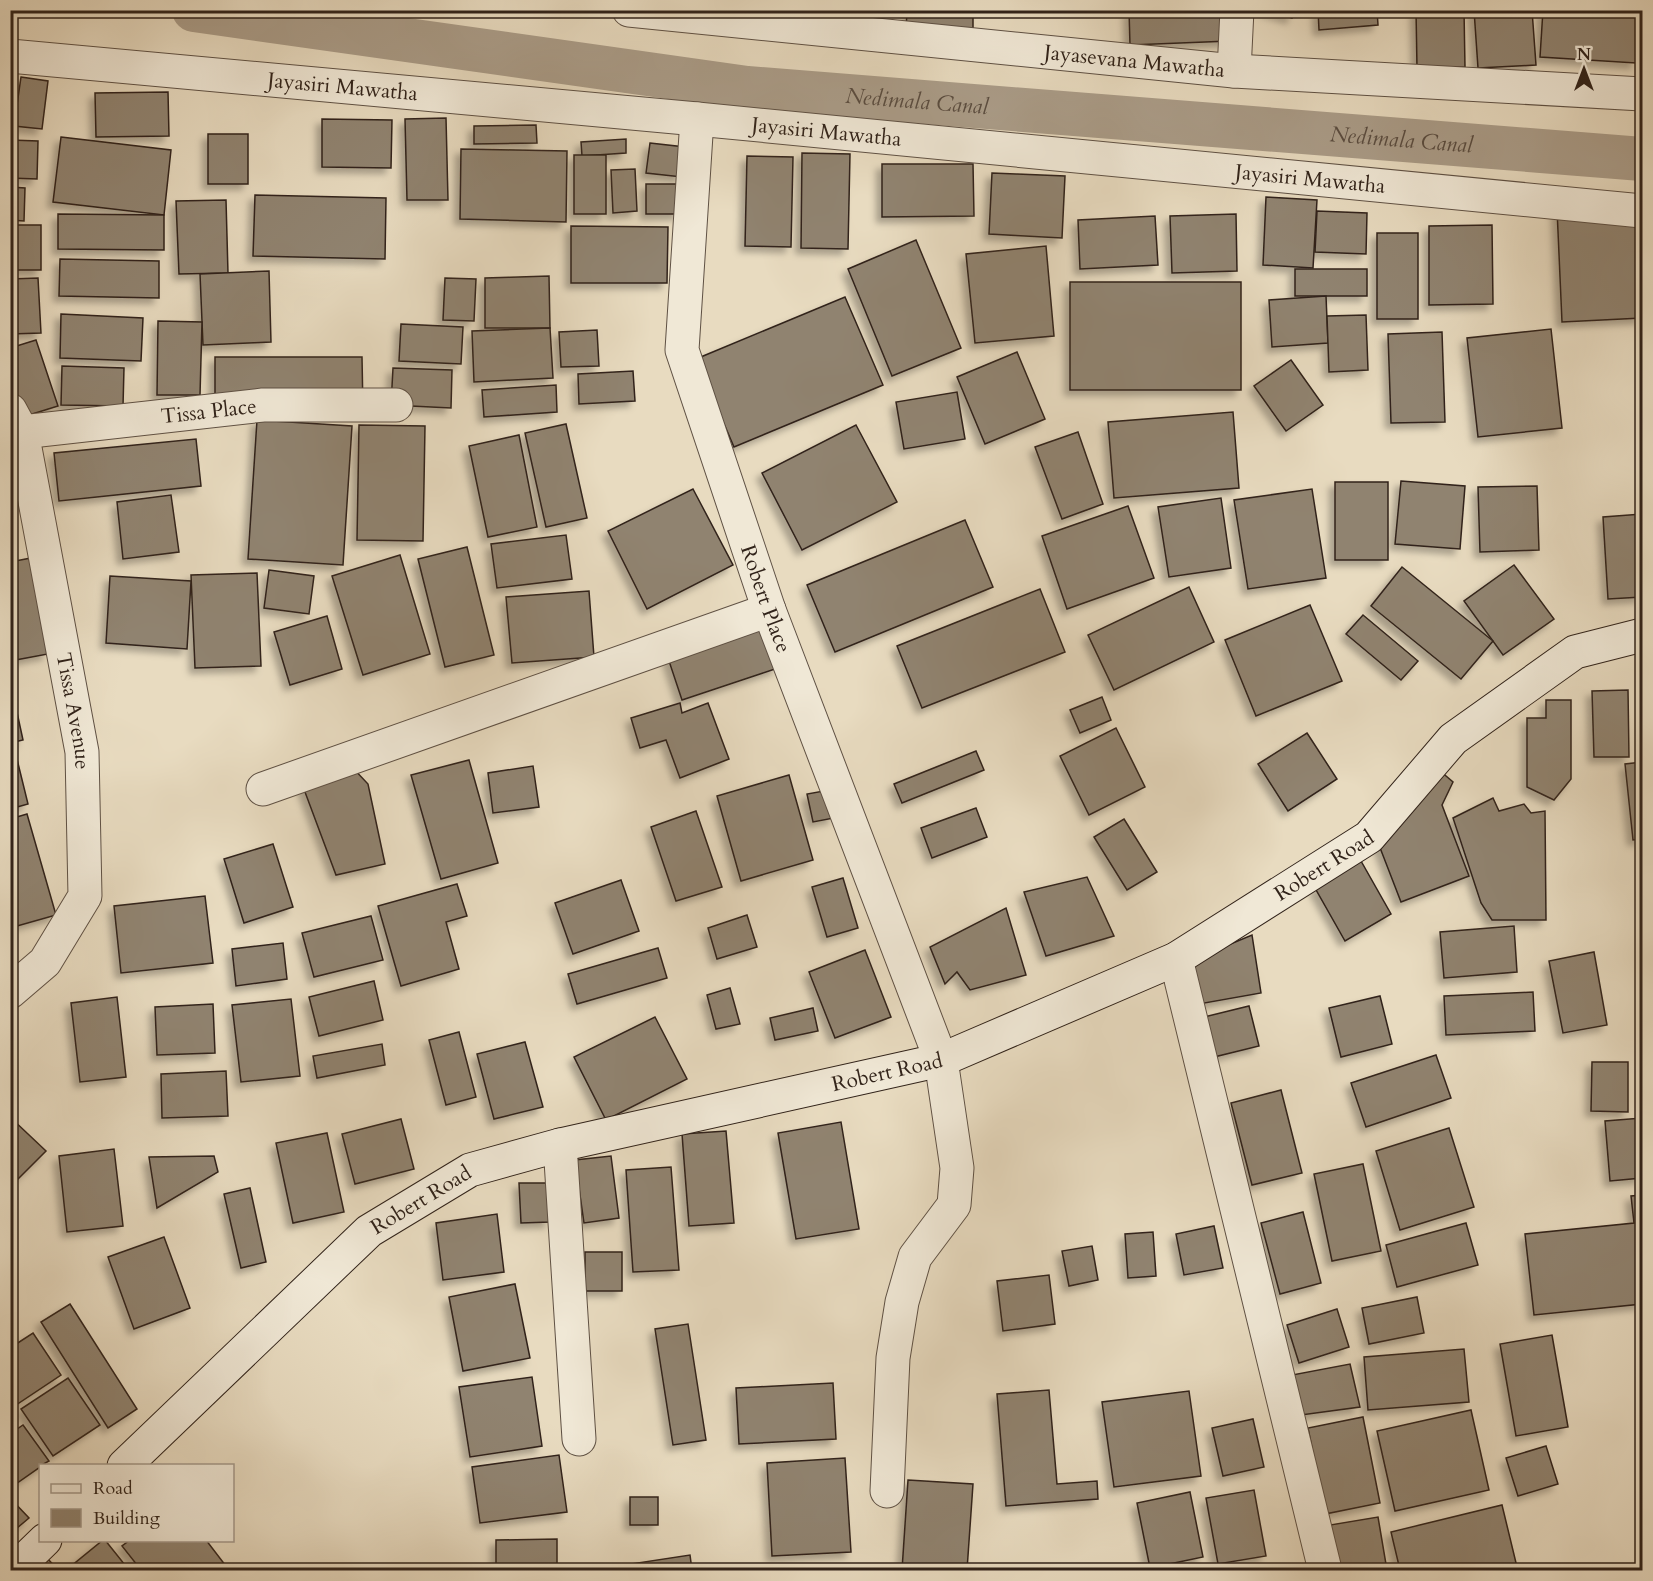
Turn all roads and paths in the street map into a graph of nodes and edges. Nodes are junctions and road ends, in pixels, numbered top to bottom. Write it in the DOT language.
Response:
graph roads {
  1 [pos="629,10"];
  2 [pos="1237,10"];
  3 [pos="899,23"];
  4 [pos="10,56"];
  5 [pos="1234,71"];
  6 [pos="1642,94"];
  7 [pos="697,119"];
  8 [pos="1642,211"];
  9 [pos="396,405"];
  10 [pos="16,421"];
  11 [pos="769,610"];
  12 [pos="1642,635"];
  13 [pos="263,789"];
  14 [pos="1176,959"];
  15 [pos="10,992"];
  16 [pos="942,1060"];
  17 [pos="560,1145"];
  18 [pos="579,1439"];
  19 [pos="126,1464"];
  20 [pos="887,1491"];
  21 [pos="43,1542"];
  22 [pos="14,1570"];
  23 [pos="1324,1570"];
  1 -- 3 [label="street, Jayasevana Mawatha"];
  2 -- 5 [label="street"];
  3 -- 5 [label="street, Jayasevana Mawatha"];
  4 -- 7 [label="street, Jayasiri Mawatha"];
  5 -- 6 [label="street, Jayasevana Mawatha"];
  7 -- 8 [label="street, Jayasiri Mawatha"];
  7 -- 11 [label="street, Robert Place"];
  9 -- 10 [label="street, Tissa Place"];
  10 -- 15 [label="street, Tissa Avenue"];
  11 -- 13 [label="street"];
  11 -- 16 [label="street, Robert Place"];
  12 -- 14 [label="street, Robert Road"];
  14 -- 16 [label="street, Robert Road"];
  14 -- 23 [label="street"];
  16 -- 17 [label="street, Robert Road"];
  16 -- 20 [label="street, Robert Place"];
  17 -- 18 [label="street"];
  17 -- 19 [label="street, Robert Road"];
  21 -- 22 [label="street"];
}
